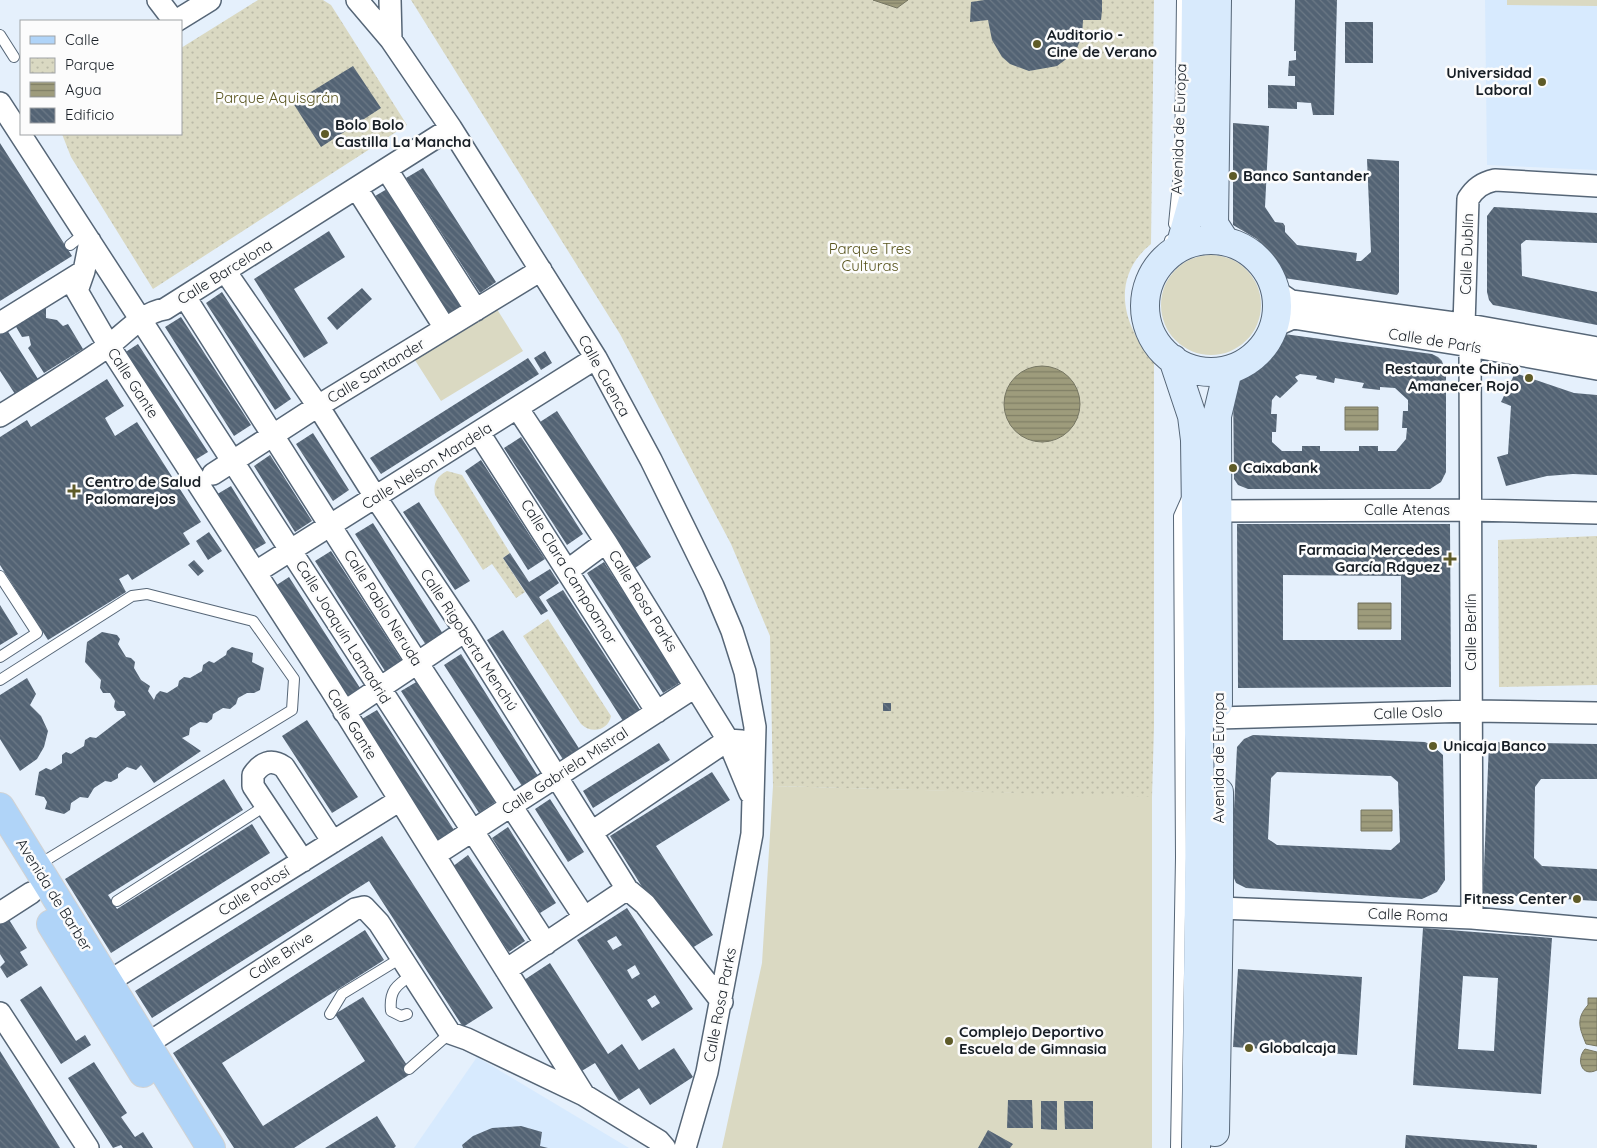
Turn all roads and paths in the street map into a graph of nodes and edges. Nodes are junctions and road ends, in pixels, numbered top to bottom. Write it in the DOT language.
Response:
graph roads {
  1 [pos="158,0"];
  2 [pos="210,0"];
  3 [pos="357,0"];
  4 [pos="390,0"];
  5 [pos="1182,0"];
  6 [pos="1196,0"];
  7 [pos="1217,0"];
  8 [pos="174,20"];
  9 [pos="177,20"];
  10 [pos="0,35"];
  11 [pos="391,40"];
  12 [pos="14,57"];
  13 [pos="0,103"];
  14 [pos="18,125"];
  15 [pos="452,128"];
  16 [pos="24,135"];
  17 [pos="387,170"];
  18 [pos="1597,186"];
  19 [pos="357,189"];
  20 [pos="82,240"];
  21 [pos="1225,241"];
  22 [pos="1173,252"];
  23 [pos="541,270"];
  24 [pos="84,271"];
  25 [pos="226,271"];
  26 [pos="114,277"];
  27 [pos="1276,291"];
  28 [pos="185,297"];
  29 [pos="476,310"];
  30 [pos="141,319"];
  31 [pos="0,323"];
  32 [pos="1464,325"];
  33 [pos="1275,326"];
  34 [pos="446,328"];
  35 [pos="109,346"];
  36 [pos="1470,346"];
  37 [pos="1597,348"];
  38 [pos="596,358"];
  39 [pos="1172,359"];
  40 [pos="1597,369"];
  41 [pos="1228,370"];
  42 [pos="318,406"];
  43 [pos="518,409"];
  44 [pos="0,416"];
  45 [pos="479,433"];
  46 [pos="274,435"];
  47 [pos="233,461"];
  48 [pos="213,474"];
  49 [pos="1195,477"];
  50 [pos="376,498"];
  51 [pos="1470,510"];
  52 [pos="1218,511"];
  53 [pos="1597,513"];
  54 [pos="331,526"];
  55 [pos="606,542"];
  56 [pos="291,551"];
  57 [pos="567,571"];
  58 [pos="256,572"];
  59 [pos="0,576"];
  60 [pos="465,631"];
  61 [pos="0,657"];
  62 [pos="418,664"];
  63 [pos="0,680"];
  64 [pos="696,686"];
  65 [pos="379,690"];
  66 [pos="1472,711"];
  67 [pos="344,712"];
  68 [pos="657,712"];
  69 [pos="1597,713"];
  70 [pos="1218,718"];
  71 [pos="728,740"];
  72 [pos="755,741"];
  73 [pos="557,777"];
  74 [pos="400,800"];
  75 [pos="754,802"];
  76 [pos="265,806"];
  77 [pos="512,806"];
  78 [pos="0,807"];
  79 [pos="471,831"];
  80 [pos="592,832"];
  81 [pos="333,842"];
  82 [pos="0,843"];
  83 [pos="435,855"];
  84 [pos="302,861"];
  85 [pos="36,866"];
  86 [pos="627,889"];
  87 [pos="31,893"];
  88 [pos="117,901"];
  89 [pos="1219,908"];
  90 [pos="0,913"];
  91 [pos="584,917"];
  92 [pos="1472,918"];
  93 [pos="1597,929"];
  94 [pos="546,944"];
  95 [pos="407,966"];
  96 [pos="506,970"];
  97 [pos="102,991"];
  98 [pos="722,1002"];
  99 [pos="0,1013"];
  100 [pos="330,1014"];
  101 [pos="407,1014"];
  102 [pos="450,1033"];
  103 [pos="147,1044"];
  104 [pos="409,1069"];
  105 [pos="584,1095"];
  106 [pos="88,1148"];
  107 [pos="190,1148"];
  108 [pos="212,1148"];
  109 [pos="665,1148"];
  110 [pos="685,1148"];
  111 [pos="1176,1148"];
  112 [pos="1196,1148"];
  113 [pos="1215,1148"];
  1 -- 8 [label="street"];
  2 -- 9 [label="street"];
  3 -- 11 [label="street, Calle Cuenca"];
  4 -- 11 [label="street"];
  5 -- 22 [label="lane, Avenida de Europa"];
  6 -- 22 [label="main road, Avenida de Europa"];
  7 -- 21 [label="main road"];
  10 -- 12 [label="lane"];
  11 -- 15 [label="street, Calle Cuenca"];
  13 -- 14 [label="street, Calle Joaquín Lamadrid"];
  15 -- 17 [label="street, Calle Barcelona"];
  15 -- 23 [label="street, Calle Cuenca"];
  16 -- 20 [label="street, Calle Joaquín Lamadrid"];
  17 -- 19 [label="street, Calle Barcelona"];
  17 -- 29 [label="street"];
  18 -- 32 [label="street, Calle Dublín"];
  19 -- 25 [label="street, Calle Barcelona"];
  19 -- 34 [label="street"];
  20 -- 24 [label="street, Calle Gante"];
  20 -- 26 [label="street, Calle Joaquín Lamadrid"];
  21 -- 22 [label="main road, Avenida de Europa"];
  21 -- 27 [label="main road, Avenida de Europa"];
  22 -- 39 [label="main road, Avenida de Europa"];
  23 -- 29 [label="street, Calle Santander"];
  23 -- 38 [label="street, Calle Cuenca"];
  24 -- 26 [label="street"];
  24 -- 31 [label="street"];
  24 -- 35 [label="street, Calle Gante"];
  25 -- 28 [label="street, Calle Barcelona"];
  25 -- 42 [label="street, Calle Rigoberta Menchú"];
  26 -- 30 [label="street, Calle Joaquín Lamadrid"];
  27 -- 32 [label="street, Calle de París"];
  27 -- 33 [label="main road, Avenida de Europa"];
  28 -- 30 [label="street, Calle Barcelona"];
  28 -- 46 [label="street, Calle Pablo Neruda"];
  29 -- 34 [label="street, Calle Santander"];
  30 -- 35 [label="street, Calle Barcelona"];
  30 -- 47 [label="street, Calle Joaquín Lamadrid"];
  32 -- 37 [label="street, Calle de París"];
  33 -- 36 [label="street, Calle de París"];
  33 -- 41 [label="main road, Avenida de Europa"];
  34 -- 42 [label="street, Calle Santander"];
  35 -- 44 [label="street, Calle Barcelona"];
  35 -- 58 [label="street, Calle Gante"];
  36 -- 40 [label="street, Calle de París"];
  36 -- 51 [label="street, Calle Berlín"];
  38 -- 43 [label="street, Calle Nelson Mandela"];
  38 -- 72 [label="street, Calle Cuenca"];
  39 -- 41 [label="main road, Avenida de Europa"];
  39 -- 49 [label="main road, Avenida de Europa"];
  41 -- 52 [label="main road, Avenida de Europa"];
  42 -- 46 [label="street, Calle Santander"];
  42 -- 50 [label="street, Calle Rigoberta Menchú"];
  43 -- 45 [label="street, Calle Nelson Mandela"];
  43 -- 55 [label="street, Calle Rosa Parks"];
  45 -- 50 [label="street, Calle Nelson Mandela"];
  45 -- 57 [label="street, Calle Clara Campoamor"];
  46 -- 47 [label="street, Calle Santander"];
  46 -- 54 [label="street, Calle Pablo Neruda"];
  47 -- 48 [label="street, Calle Santander"];
  47 -- 56 [label="street, Calle Joaquín Lamadrid"];
  49 -- 111 [label="lane, Avenida de Europa"];
  49 -- 112 [label="main road, Avenida de Europa"];
  50 -- 54 [label="street, Calle Nelson Mandela"];
  50 -- 60 [label="street, Calle Rigoberta Menchú"];
  51 -- 52 [label="street, Calle Atenas"];
  51 -- 53 [label="street, Calle Atenas"];
  51 -- 66 [label="street, Calle Berlín"];
  52 -- 70 [label="main road, Avenida de Europa"];
  54 -- 56 [label="street, Calle Nelson Mandela"];
  54 -- 62 [label="street, Calle Pablo Neruda"];
  55 -- 57 [label="street"];
  55 -- 64 [label="street, Calle Rosa Parks"];
  56 -- 58 [label="street, Calle Nelson Mandela"];
  56 -- 65 [label="street, Calle Joaquín Lamadrid"];
  57 -- 68 [label="street, Calle Clara Campoamor"];
  58 -- 67 [label="street, Calle Gante"];
  59 -- 61 [label="lane"];
  60 -- 62 [label="street"];
  60 -- 73 [label="street, Calle Rigoberta Menchú"];
  62 -- 65 [label="street"];
  62 -- 77 [label="street, Calle Pablo Neruda"];
  63 -- 85 [label="lane"];
  64 -- 68 [label="street, Calle Gabriela Mistral"];
  64 -- 71 [label="street, Calle Rosa Parks"];
  65 -- 67 [label="street"];
  65 -- 79 [label="street, Calle Joaquín Lamadrid"];
  66 -- 69 [label="street, Calle Oslo"];
  66 -- 70 [label="street, Calle Oslo"];
  66 -- 92 [label="street, Calle Berlín"];
  67 -- 74 [label="street, Calle Gante"];
  68 -- 73 [label="street, Calle Gabriela Mistral"];
  70 -- 89 [label="main road, Avenida de Europa"];
  71 -- 72 [label="street"];
  71 -- 75 [label="street, Calle Rosa Parks"];
  71 -- 80 [label="street"];
  72 -- 75 [label="street, Calle Rosa Parks"];
  73 -- 77 [label="street, Calle Gabriela Mistral"];
  73 -- 80 [label="street, Calle Rigoberta Menchú"];
  74 -- 81 [label="street, Calle Potosí"];
  74 -- 83 [label="street, Calle Gante"];
  75 -- 98 [label="street, Calle Rosa Parks"];
  76 -- 81 [label="street"];
  76 -- 84 [label="street"];
  76 -- 88 [label="lane"];
  77 -- 79 [label="street, Calle Gabriela Mistral"];
  77 -- 91 [label="street, Calle Pablo Neruda"];
  78 -- 85 [label="main road, Avenida de Barber"];
  79 -- 83 [label="street, Calle Gabriela Mistral"];
  79 -- 94 [label="street, Calle Joaquín Lamadrid"];
  80 -- 86 [label="street, Calle Rigoberta Menchú"];
  81 -- 84 [label="street, Calle Potosí"];
  82 -- 87 [label="main road, Avenida de Barber"];
  83 -- 96 [label="street, Calle Gante"];
  84 -- 97 [label="street, Calle Potosí"];
  85 -- 97 [label="main road, Avenida de Barber"];
  86 -- 91 [label="street"];
  86 -- 98 [label="street, Calle Rigoberta Menchú"];
  87 -- 90 [label="street"];
  87 -- 97 [label="main road, Avenida de Barber"];
  89 -- 92 [label="street, Calle Roma"];
  89 -- 113 [label="main road, Avenida de Europa"];
  91 -- 94 [label="street"];
  92 -- 93 [label="street, Calle Roma"];
  94 -- 96 [label="street"];
  95 -- 100 [label="lane"];
  95 -- 101 [label="lane"];
  95 -- 102 [label="street, Calle Brive"];
  95 -- 103 [label="street, Calle Brive"];
  96 -- 105 [label="street, Calle Gante"];
  97 -- 103 [label="main road, Avenida de Barber"];
  97 -- 107 [label="main road, Avenida de Barber"];
  98 -- 110 [label="street, Calle Rosa Parks"];
  99 -- 106 [label="street"];
  102 -- 104 [label="lane"];
  102 -- 105 [label="street"];
  103 -- 108 [label="main road, Avenida de Barber"];
  105 -- 109 [label="street, Calle Gante"];
}
